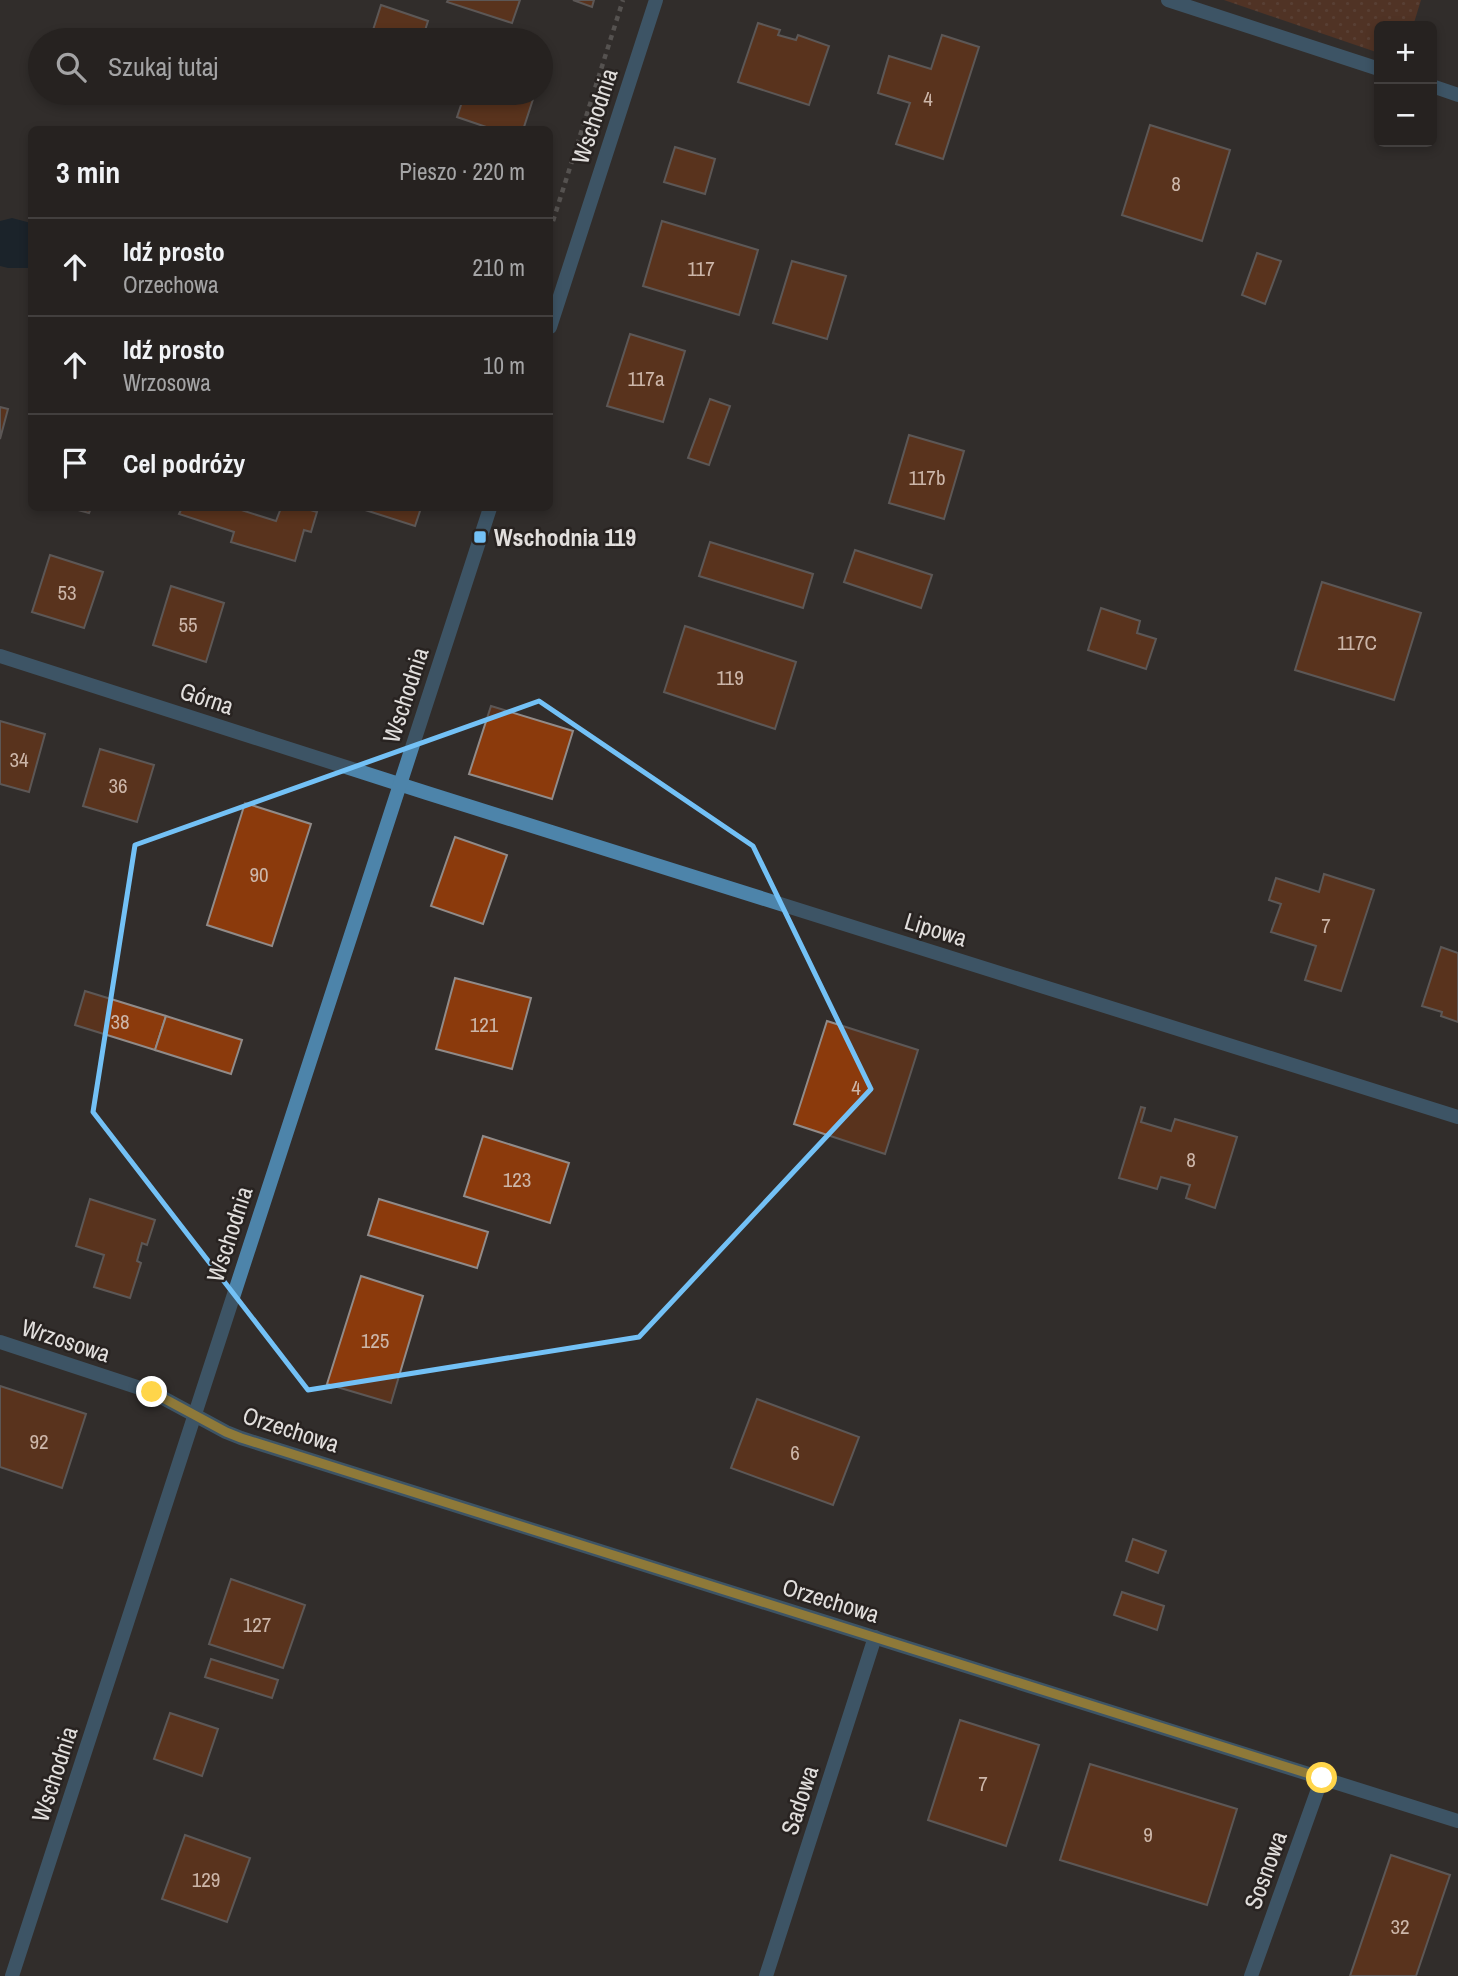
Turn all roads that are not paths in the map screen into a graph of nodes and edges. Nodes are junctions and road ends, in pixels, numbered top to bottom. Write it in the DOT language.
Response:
graph roads {
  1 [pos="656,0"];
  2 [pos="1168,0"];
  3 [pos="1374,67"];
  4 [pos="1437,88"];
  5 [pos="1458,95"];
  6 [pos="553,318"];
  7 [pos="489,511"];
  8 [pos="0,656"];
  9 [pos="400,784"];
  10 [pos="1458,1117"];
  11 [pos="0,1342"];
  12 [pos="194,1415"];
  13 [pos="875,1637"];
  14 [pos="1322,1778"];
  15 [pos="1458,1821"];
  16 [pos="12,1976"];
  17 [pos="766,1976"];
  18 [pos="1251,1976"];
  1 -- 6 [label="street, Wschodnia"];
  2 -- 3 [label="street"];
  4 -- 5 [label="street"];
  7 -- 9 [label="street, Wschodnia"];
  8 -- 9 [label="street, Górna"];
  9 -- 10 [label="street, Lipowa"];
  9 -- 12 [label="street, Wschodnia"];
  11 -- 12 [label="street, Wrzosowa"];
  12 -- 13 [label="street, Orzechowa"];
  12 -- 16 [label="street, Wschodnia"];
  13 -- 14 [label="street, Orzechowa"];
  13 -- 17 [label="street, Sadowa"];
  14 -- 15 [label="street, Orzechowa"];
  14 -- 18 [label="street, Sosnowa"];
}
